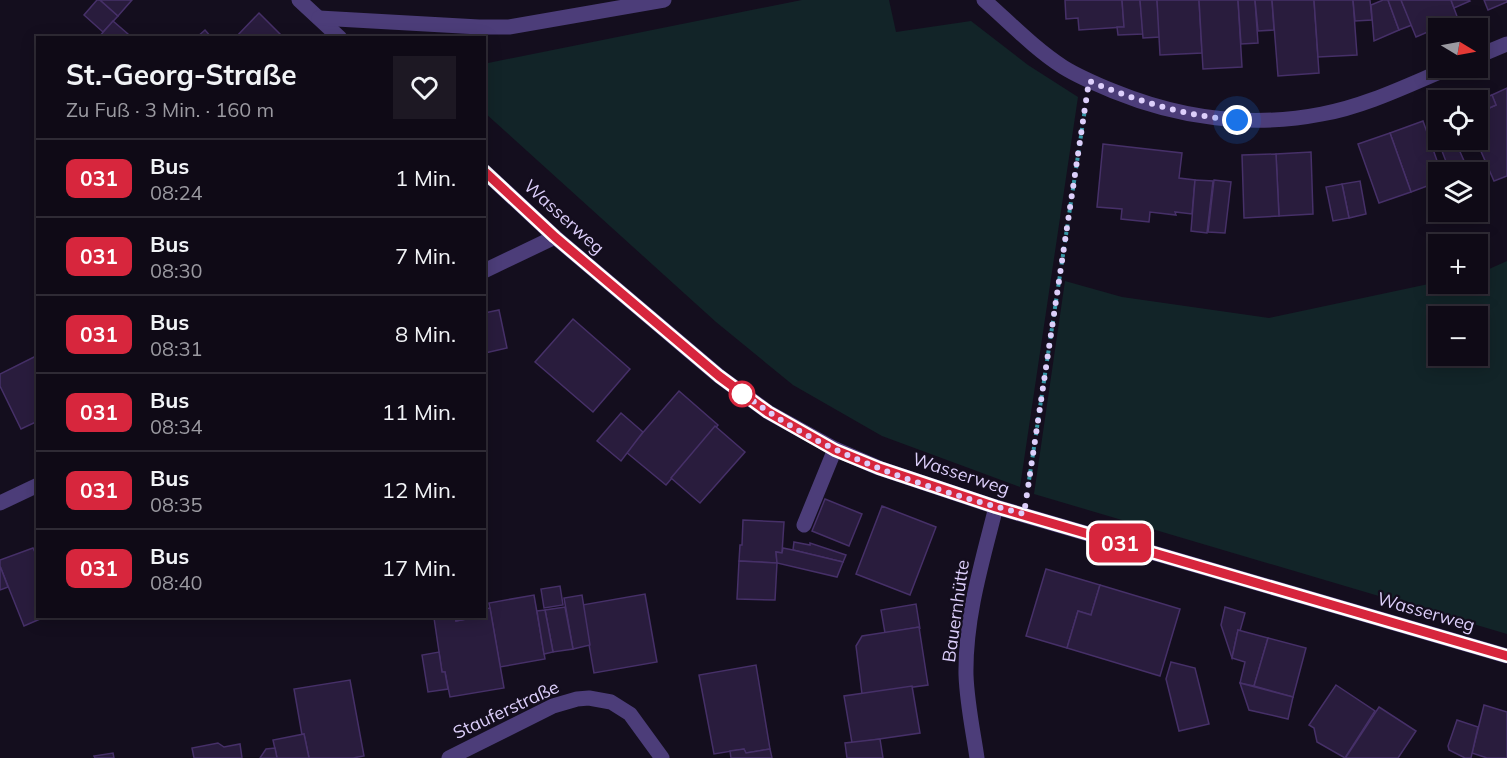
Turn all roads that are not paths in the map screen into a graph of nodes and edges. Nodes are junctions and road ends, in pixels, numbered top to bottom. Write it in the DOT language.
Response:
graph roads {
  1 [pos="299,0"];
  2 [pos="664,0"];
  3 [pos="984,0"];
  4 [pos="319,18"];
  5 [pos="338,36"];
  6 [pos="1507,44"];
  7 [pos="1488,52"];
  8 [pos="1428,76"];
  9 [pos="486,173"];
  10 [pos="555,237"];
  11 [pos="486,270"];
  12 [pos="835,450"];
  13 [pos="36,486"];
  14 [pos="0,503"];
  15 [pos="996,507"];
  16 [pos="804,525"];
  17 [pos="1507,656"];
  18 [pos="449,758"];
  19 [pos="662,758"];
  20 [pos="977,758"];
  1 -- 4 [label="street"];
  2 -- 4 [label="street"];
  3 -- 8 [label="street"];
  4 -- 5 [label="street"];
  6 -- 7 [label="street"];
  9 -- 10 [label="street, Wasserweg"];
  10 -- 11 [label="street"];
  10 -- 12 [label="street, Wasserweg"];
  12 -- 15 [label="street, Wasserweg"];
  12 -- 16 [label="street"];
  13 -- 14 [label="street"];
  15 -- 17 [label="street, Wasserweg"];
  15 -- 20 [label="street, Bauernhütte"];
  18 -- 19 [label="street, Stauferstraße"];
}
